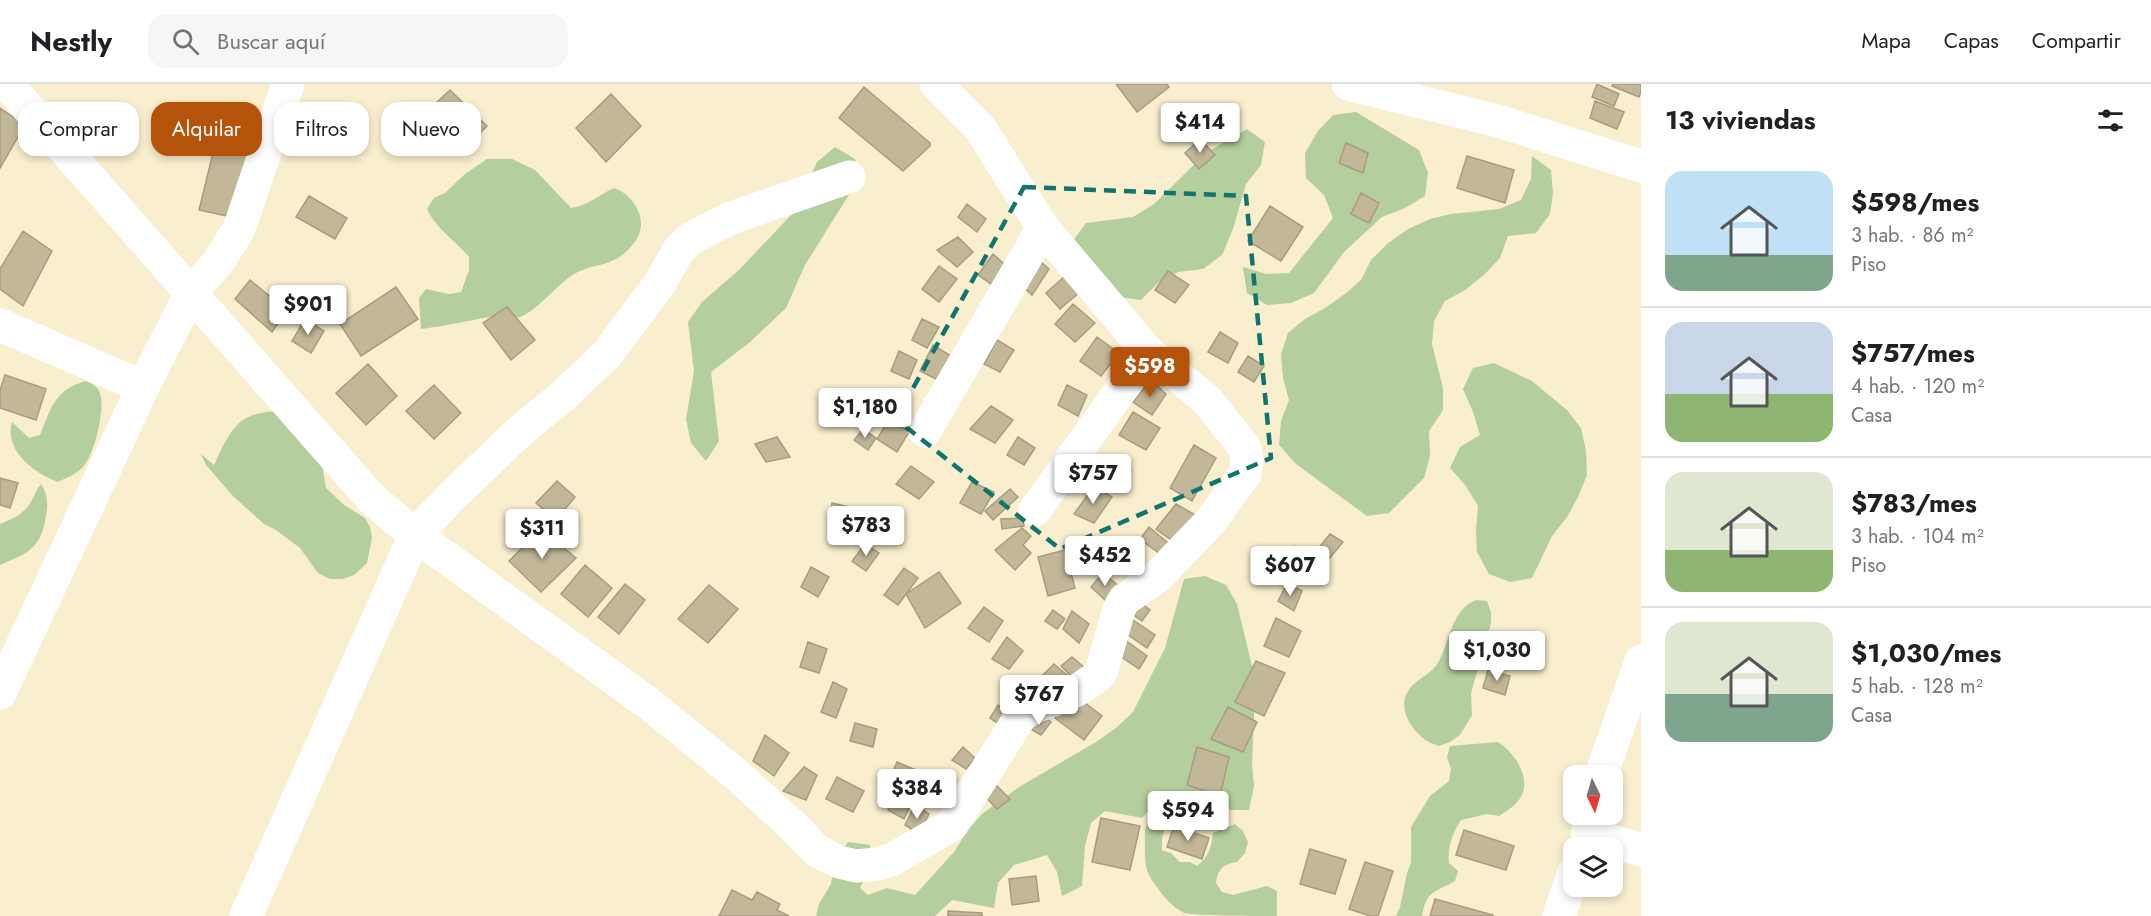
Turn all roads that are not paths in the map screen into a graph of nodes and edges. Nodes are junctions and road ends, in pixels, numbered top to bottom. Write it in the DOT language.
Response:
graph roads {
  1 [pos="7,84"];
  2 [pos="288,84"];
  3 [pos="936,84"];
  4 [pos="1348,84"];
  5 [pos="1641,166"];
  6 [pos="849,177"];
  7 [pos="1043,228"];
  8 [pos="191,293"];
  9 [pos="0,325"];
  10 [pos="1148,352"];
  11 [pos="143,387"];
  12 [pos="925,431"];
  13 [pos="1035,510"];
  14 [pos="415,535"];
  15 [pos="1641,662"];
  16 [pos="3,677"];
  17 [pos="1605,765"];
  18 [pos="1587,832"];
  19 [pos="1641,850"];
  20 [pos="1565,897"];
  21 [pos="246,916"];
  22 [pos="1559,916"];
  1 -- 8 [label="street"];
  2 -- 8 [label="street"];
  3 -- 7 [label="street"];
  4 -- 5 [label="street"];
  6 -- 14 [label="street"];
  7 -- 10 [label="street"];
  7 -- 12 [label="street"];
  8 -- 11 [label="street"];
  8 -- 14 [label="street"];
  9 -- 11 [label="street"];
  10 -- 13 [label="street"];
  10 -- 14 [label="street"];
  11 -- 16 [label="street"];
  14 -- 21 [label="street"];
  15 -- 17 [label="street"];
  18 -- 19 [label="street"];
  20 -- 22 [label="street"];
}
